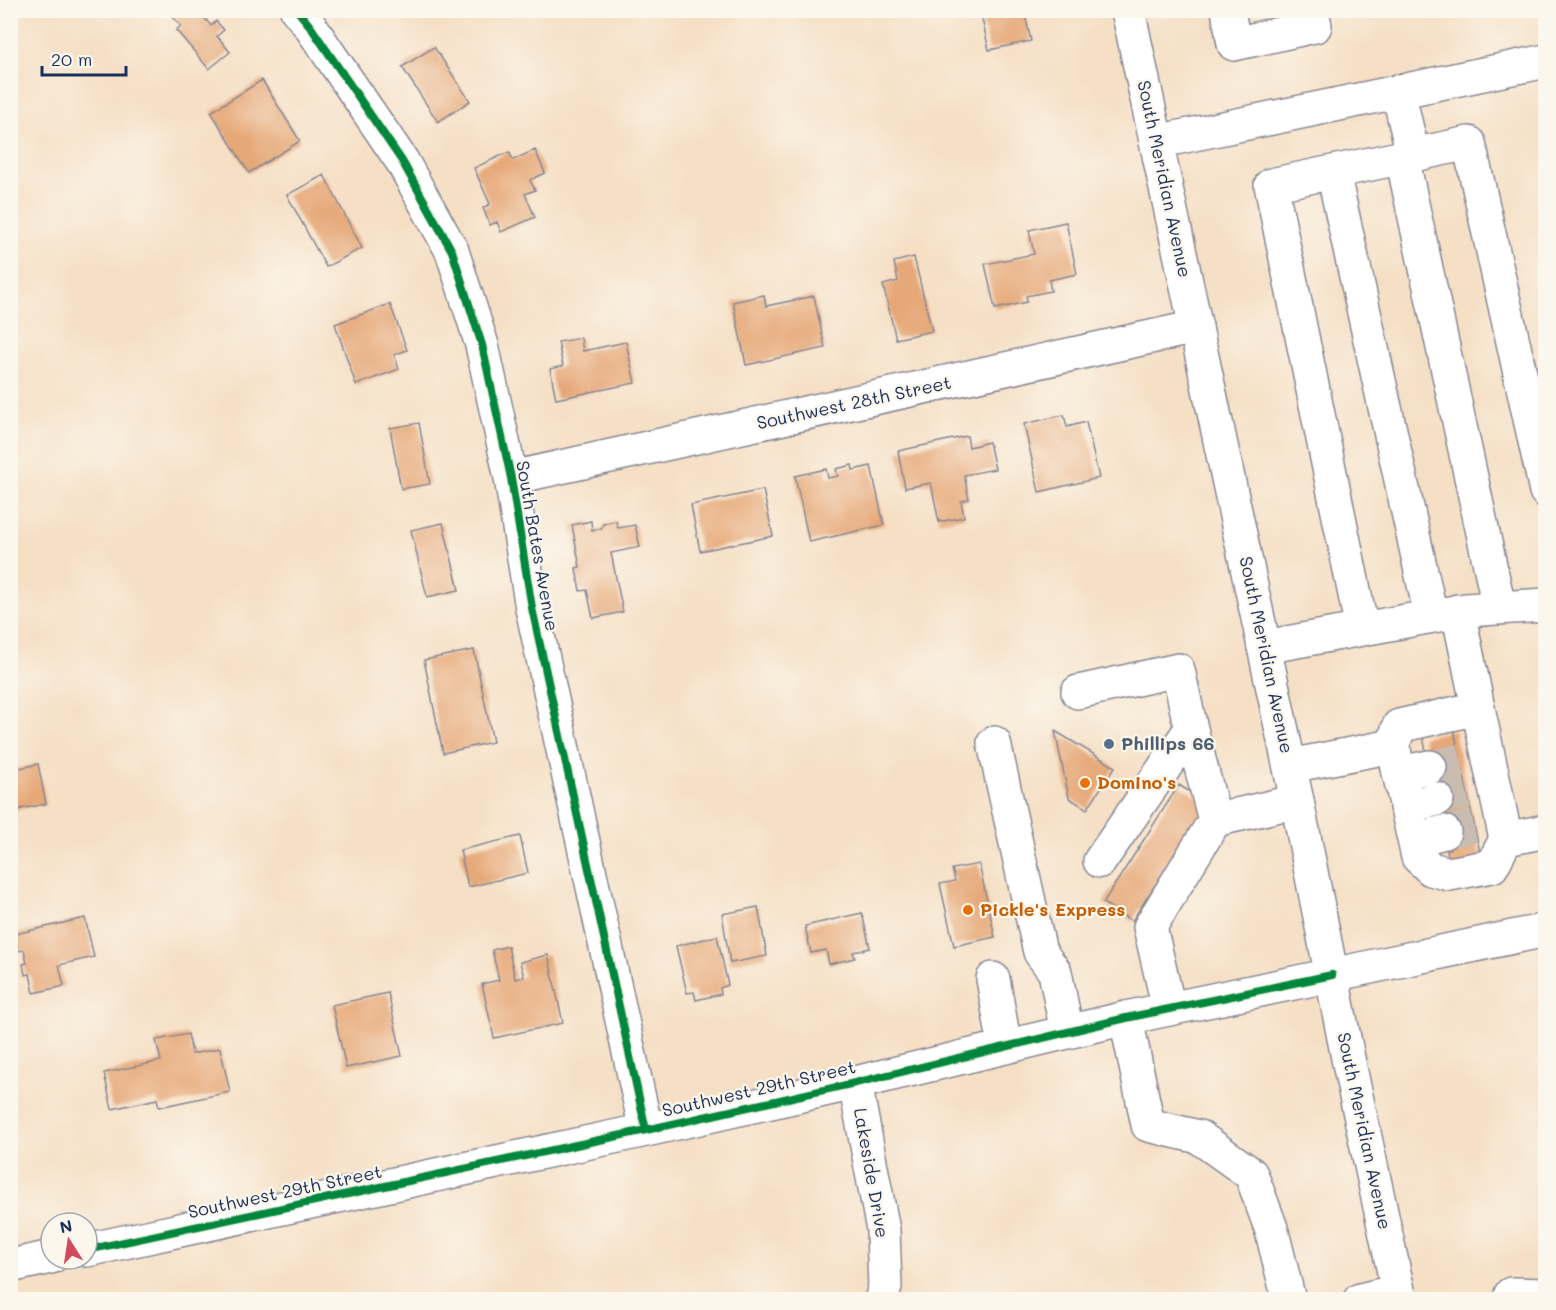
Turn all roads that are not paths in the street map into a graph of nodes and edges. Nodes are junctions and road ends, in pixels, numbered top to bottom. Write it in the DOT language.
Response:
graph roads {
  1 [pos="297,10"];
  2 [pos="1128,10"];
  3 [pos="1228,10"];
  4 [pos="1312,10"];
  5 [pos="1545,61"];
  6 [pos="1398,91"];
  7 [pos="1156,142"];
  8 [pos="1407,156"];
  9 [pos="1333,172"];
  10 [pos="1196,327"];
  11 [pos="511,478"];
  12 [pos="1545,491"];
  13 [pos="1545,605"];
  14 [pos="1499,607"];
  15 [pos="1444,613"];
  16 [pos="1362,628"];
  17 [pos="1264,647"];
  18 [pos="1078,692"];
  19 [pos="1478,708"];
  20 [pos="1191,729"];
  21 [pos="994,743"];
  22 [pos="1434,760"];
  23 [pos="1290,766"];
  24 [pos="1451,796"];
  25 [pos="1297,801"];
  26 [pos="1215,820"];
  27 [pos="1468,831"];
  28 [pos="1545,831"];
  29 [pos="1100,861"];
  30 [pos="1545,930"];
  31 [pos="1332,975"];
  32 [pos="993,979"];
  33 [pos="1169,1009"];
  34 [pos="1126,1018"];
  35 [pos="1067,1032"];
  36 [pos="1005,1047"];
  37 [pos="855,1083"];
  38 [pos="646,1130"];
  39 [pos="99,1247"];
  40 [pos="39,1260"];
  41 [pos="10,1266"];
  42 [pos="1399,1295"];
  43 [pos="1545,1295"];
  44 [pos="1503,1298"];
  45 [pos="881,1299"];
  46 [pos="1289,1299"];
  47 [pos="1360,1299"];
  1 -- 11 [label="street, South Bates Avenue"];
  2 -- 7 [label="street, South Meridian Avenue"];
  3 -- 4 [label="street"];
  5 -- 6 [label="street"];
  6 -- 7 [label="street"];
  6 -- 8 [label="street"];
  7 -- 10 [label="street, South Meridian Avenue"];
  8 -- 9 [label="street"];
  8 -- 12 [label="street"];
  8 -- 14 [label="street"];
  9 -- 15 [label="street"];
  9 -- 16 [label="street"];
  10 -- 11 [label="street, Southwest 28th Street"];
  10 -- 17 [label="street, South Meridian Avenue"];
  11 -- 38 [label="street, South Bates Avenue"];
  13 -- 14 [label="street"];
  14 -- 15 [label="street"];
  15 -- 16 [label="street"];
  15 -- 19 [label="street"];
  16 -- 17 [label="street"];
  17 -- 23 [label="street, South Meridian Avenue"];
  18 -- 20 [label="street"];
  19 -- 22 [label="street"];
  19 -- 22 [label="street"];
  20 -- 26 [label="street"];
  20 -- 29 [label="street"];
  21 -- 35 [label="street"];
  22 -- 23 [label="street"];
  22 -- 24 [label="street"];
  22 -- 24 [label="street"];
  23 -- 25 [label="street, South Meridian Avenue"];
  24 -- 27 [label="street"];
  24 -- 27 [label="street"];
  25 -- 26 [label="street"];
  25 -- 31 [label="street, South Meridian Avenue"];
  26 -- 33 [label="street"];
  27 -- 28 [label="street"];
  30 -- 31 [label="street, Southwest 29th Street"];
  31 -- 33 [label="street, Southwest 29th Street"];
  31 -- 42 [label="street, South Meridian Avenue"];
  32 -- 36 [label="street"];
  33 -- 34 [label="street, Southwest 29th Street"];
  34 -- 35 [label="street, Southwest 29th Street"];
  34 -- 46 [label="street"];
  35 -- 36 [label="street, Southwest 29th Street"];
  36 -- 37 [label="street, Southwest 29th Street"];
  37 -- 38 [label="street, Southwest 29th Street"];
  37 -- 45 [label="street, Lakeside Drive"];
  38 -- 39 [label="street, Southwest 29th Street"];
  40 -- 41 [label="street"];
  42 -- 47 [label="street"];
  43 -- 44 [label="street"];
}
